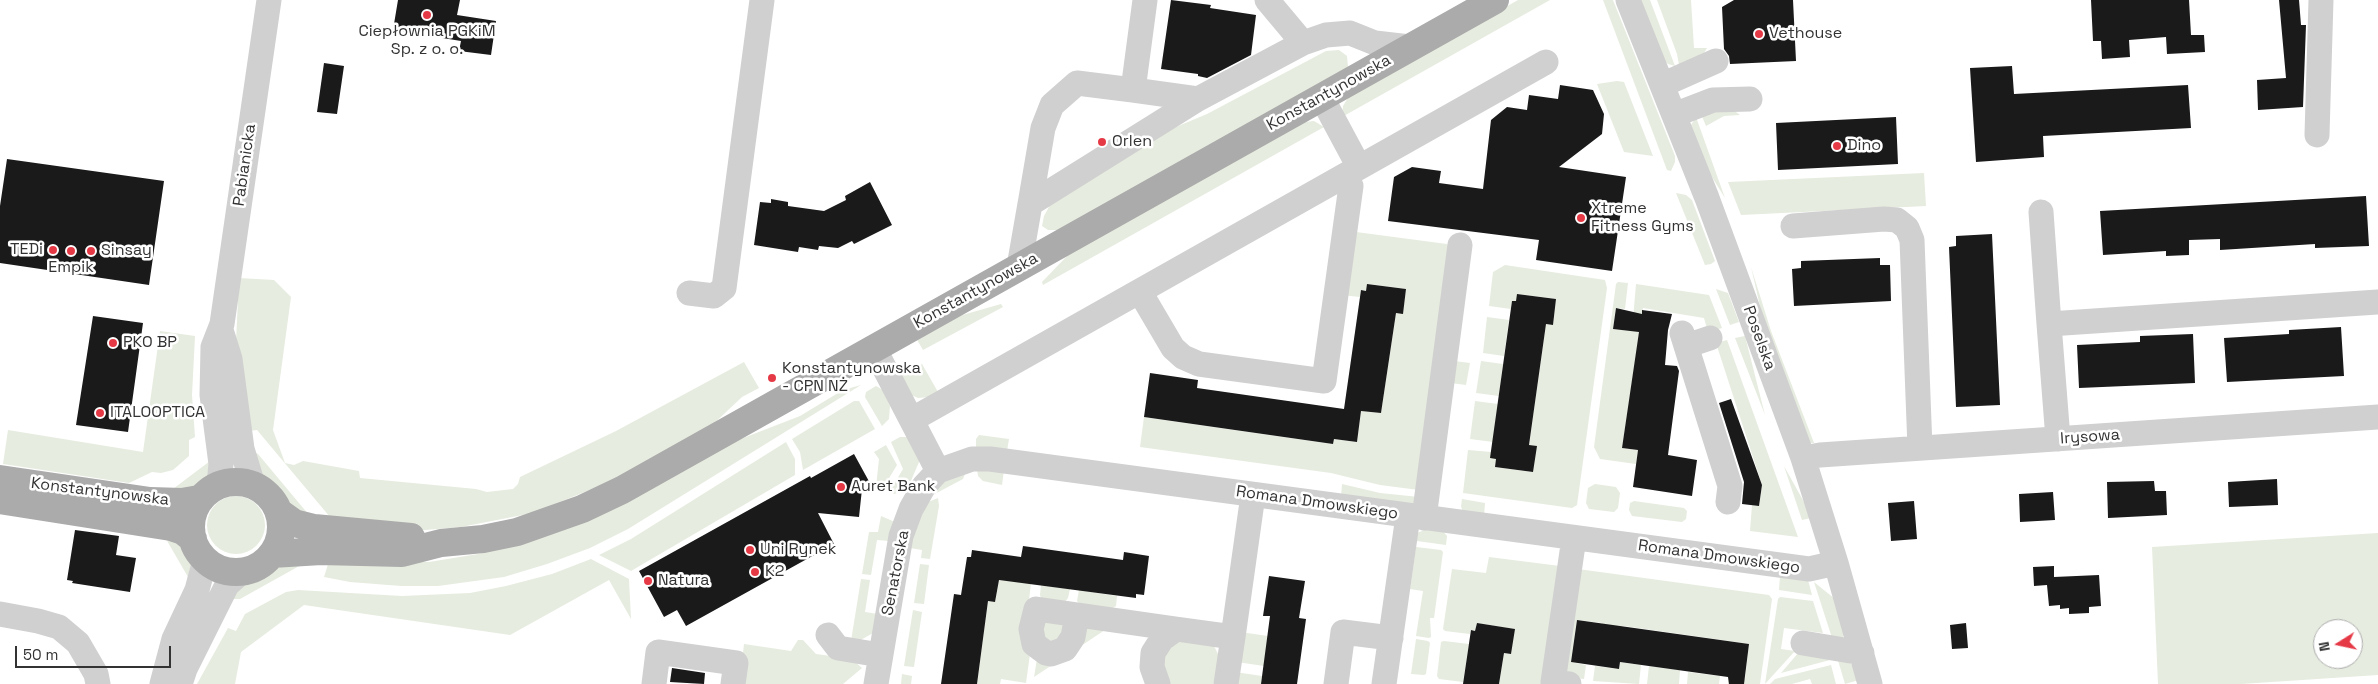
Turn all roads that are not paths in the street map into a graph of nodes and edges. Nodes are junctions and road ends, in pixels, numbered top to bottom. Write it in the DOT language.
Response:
graph roads {
  1 [pos="269,0"];
  2 [pos="762,0"];
  3 [pos="1146,0"];
  4 [pos="1267,0"];
  5 [pos="1495,0"];
  6 [pos="1628,0"];
  7 [pos="2321,0"];
  8 [pos="1303,43"];
  9 [pos="1410,47"];
  10 [pos="1716,61"];
  11 [pos="1546,62"];
  12 [pos="1662,85"];
  13 [pos="1133,90"];
  14 [pos="1322,98"];
  15 [pos="1198,99"];
  16 [pos="1750,99"];
  17 [pos="1674,115"];
  18 [pos="2317,135"];
  19 [pos="1352,171"];
  20 [pos="1030,204"];
  21 [pos="2041,212"];
  22 [pos="1793,226"];
  23 [pos="1460,245"];
  24 [pos="1019,267"];
  25 [pos="1140,292"];
  26 [pos="689,293"];
  27 [pos="2378,302"];
  28 [pos="2049,324"];
  29 [pos="221,330"];
  30 [pos="1710,338"];
  31 [pos="874,348"];
  32 [pos="2378,417"];
  33 [pos="913,419"];
  34 [pos="2058,439"];
  35 [pos="1920,448"];
  36 [pos="1803,458"];
  37 [pos="938,471"];
  38 [pos="0,479"];
  39 [pos="252,485"];
  40 [pos="209,492"];
  41 [pos="1253,495"];
  42 [pos="0,500"];
  43 [pos="1728,502"];
  44 [pos="280,513"];
  45 [pos="1416,517"];
  46 [pos="1574,538"];
  47 [pos="442,543"];
  48 [pos="199,549"];
  49 [pos="272,554"];
  50 [pos="1836,563"];
  51 [pos="244,570"];
  52 [pos="0,614"];
  53 [pos="1077,615"];
  54 [pos="1176,629"];
  55 [pos="828,635"];
  56 [pos="1233,637"];
  57 [pos="1391,638"];
  58 [pos="1803,643"];
  59 [pos="1862,653"];
  60 [pos="880,655"];
  61 [pos="98,684"];
  62 [pos="162,684"];
  63 [pos="180,684"];
  64 [pos="654,684"];
  65 [pos="733,684"];
  66 [pos="876,684"];
  67 [pos="1158,684"];
  68 [pos="1226,684"];
  69 [pos="1336,684"];
  70 [pos="1384,684"];
  71 [pos="1569,684"];
  72 [pos="1870,684"];
  1 -- 29 [label="street, Pabianicka"];
  2 -- 26 [label="street"];
  3 -- 13 [label="street"];
  4 -- 8 [label="street"];
  5 -- 9 [label="main road, Konstantynowska"];
  6 -- 12 [label="street, Poselska"];
  7 -- 18 [label="street"];
  8 -- 9 [label="street"];
  8 -- 15 [label="street"];
  9 -- 14 [label="main road, Konstantynowska"];
  10 -- 12 [label="street"];
  11 -- 19 [label="street"];
  12 -- 17 [label="street, Poselska"];
  13 -- 15 [label="street"];
  13 -- 20 [label="street"];
  14 -- 19 [label="street"];
  14 -- 24 [label="main road, Konstantynowska"];
  15 -- 20 [label="street"];
  16 -- 17 [label="street"];
  17 -- 36 [label="street, Poselska"];
  19 -- 25 [label="street"];
  19 -- 25 [label="street"];
  20 -- 24 [label="street"];
  21 -- 28 [label="street"];
  22 -- 35 [label="street"];
  23 -- 45 [label="street"];
  24 -- 31 [label="main road, Konstantynowska"];
  25 -- 33 [label="street"];
  27 -- 28 [label="street"];
  28 -- 34 [label="street"];
  29 -- 39 [label="street, Pabianicka"];
  29 -- 40 [label="street, Pabianicka"];
  30 -- 43 [label="street"];
  31 -- 33 [label="street"];
  31 -- 47 [label="main road, Konstantynowska"];
  32 -- 34 [label="street, Irysowa"];
  33 -- 37 [label="street"];
  34 -- 35 [label="street, Irysowa"];
  35 -- 36 [label="street, Irysowa"];
  36 -- 50 [label="street, Poselska"];
  37 -- 41 [label="street, Romana Dmowskiego"];
  37 -- 60 [label="street, Senatorska"];
  38 -- 40 [label="main road, Konstantynowska"];
  39 -- 40 [label="main road"];
  39 -- 44 [label="main road"];
  40 -- 48 [label="main road"];
  41 -- 45 [label="street, Romana Dmowskiego"];
  41 -- 56 [label="street"];
  42 -- 48 [label="main road, Konstantynowska"];
  44 -- 47 [label="main road, Konstantynowska"];
  44 -- 49 [label="main road"];
  45 -- 46 [label="street, Romana Dmowskiego"];
  45 -- 57 [label="street"];
  46 -- 50 [label="street, Romana Dmowskiego"];
  46 -- 71 [label="street"];
  47 -- 49 [label="main road, Konstantynowska"];
  48 -- 51 [label="main road"];
  48 -- 62 [label="street"];
  49 -- 51 [label="main road"];
  50 -- 59 [label="street, Poselska"];
  51 -- 63 [label="street"];
  52 -- 61 [label="street"];
  53 -- 54 [label="street"];
  54 -- 56 [label="street"];
  54 -- 67 [label="street"];
  55 -- 60 [label="street"];
  56 -- 68 [label="street"];
  57 -- 69 [label="street"];
  57 -- 70 [label="street"];
  58 -- 59 [label="street"];
  59 -- 72 [label="street, Poselska"];
  60 -- 66 [label="street, Senatorska"];
  64 -- 65 [label="street"];
}
